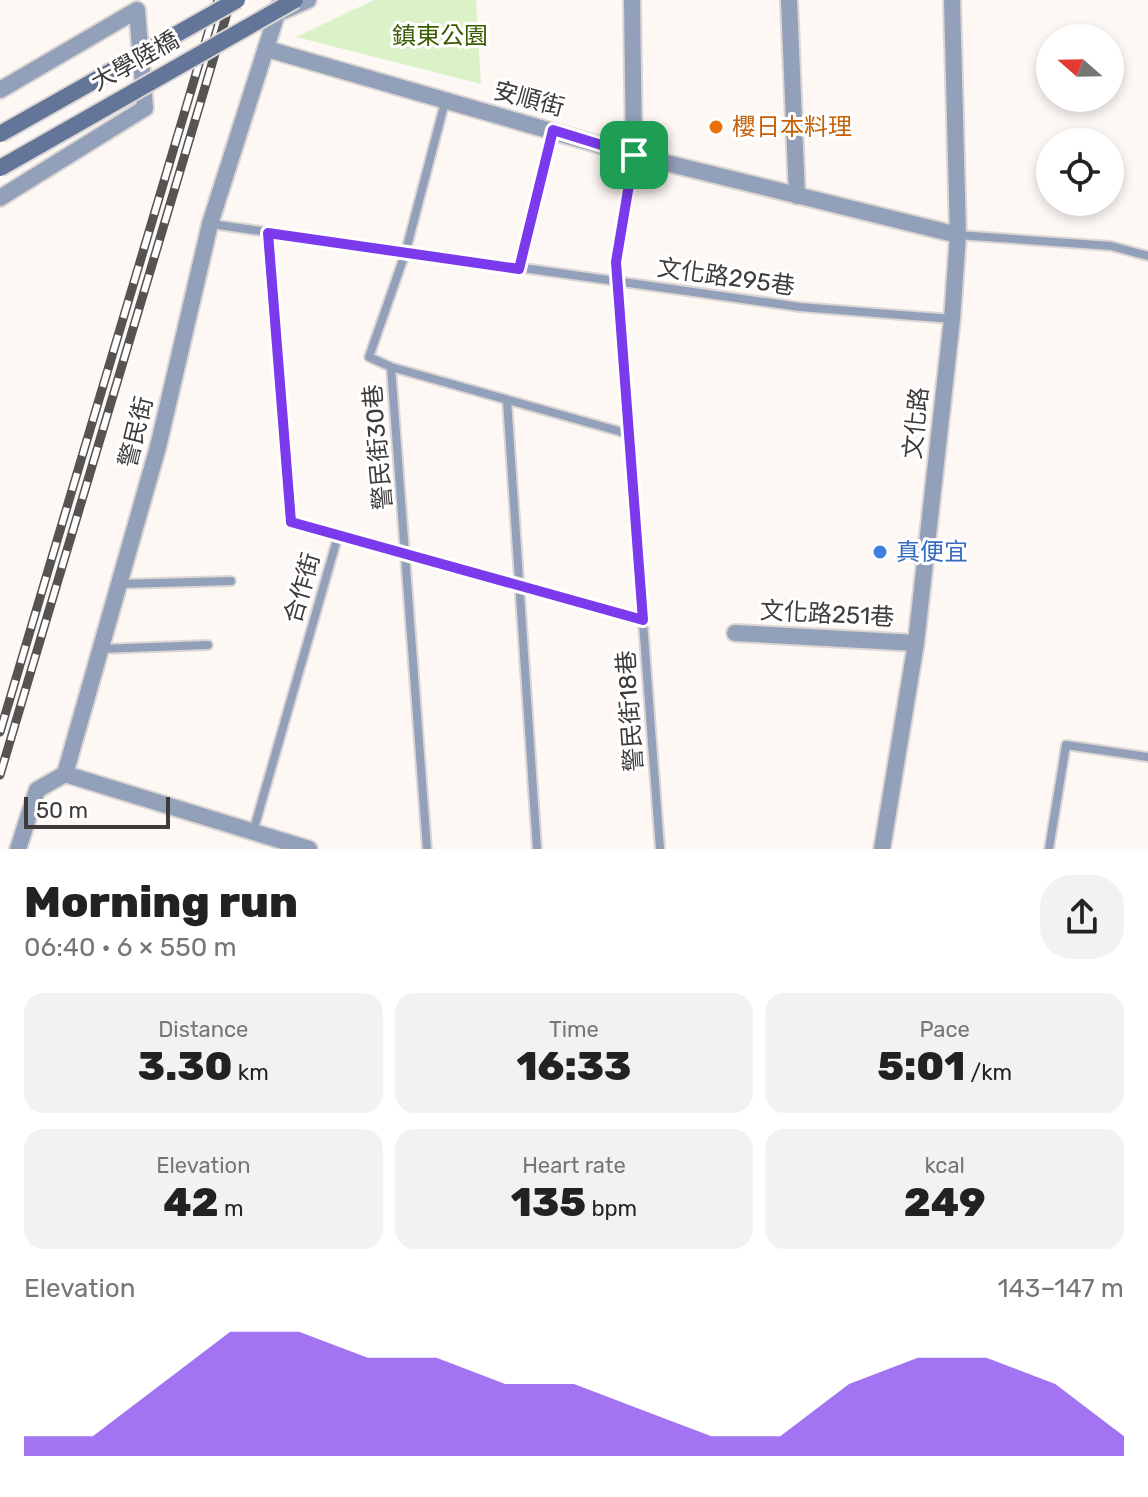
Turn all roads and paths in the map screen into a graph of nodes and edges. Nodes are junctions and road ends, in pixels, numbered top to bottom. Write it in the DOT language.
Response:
graph roads {
  1 [pos="237,0"];
  2 [pos="295,0"];
  3 [pos="308,0"];
  4 [pos="632,0"];
  5 [pos="789,0"];
  6 [pos="952,0"];
  7 [pos="278,7"];
  8 [pos="267,49"];
  9 [pos="0,90"];
  10 [pos="445,102"];
  11 [pos="553,130"];
  12 [pos="0,134"];
  13 [pos="634,155"];
  14 [pos="0,168"];
  15 [pos="797,196"];
  16 [pos="0,198"];
  17 [pos="210,224"];
  18 [pos="268,233"];
  19 [pos="958,235"];
  20 [pos="405,254"];
  21 [pos="1148,256"];
  22 [pos="519,269"];
  23 [pos="619,283"];
  24 [pos="952,319"];
  25 [pos="391,367"];
  26 [pos="507,400"];
  27 [pos="629,434"];
  28 [pos="338,536"];
  29 [pos="407,555"];
  30 [pos="231,581"];
  31 [pos="119,584"];
  32 [pos="520,586"];
  33 [pos="643,620"];
  34 [pos="735,633"];
  35 [pos="916,643"];
  36 [pos="208,645"];
  37 [pos="100,649"];
  38 [pos="1148,757"];
  39 [pos="65,774"];
  40 [pos="253,833"];
  41 [pos="18,849"];
  42 [pos="309,849"];
  43 [pos="427,849"];
  44 [pos="537,849"];
  45 [pos="660,849"];
  46 [pos="882,849"];
  47 [pos="1049,849"];
  1 -- 12 [label="street, 大學陸橋, bridge"];
  2 -- 14 [label="street, 大學陸橋, bridge"];
  3 -- 7 [label="street"];
  4 -- 13 [label="street"];
  5 -- 15 [label="street"];
  6 -- 19 [label="street, 文化路"];
  7 -- 8 [label="street"];
  8 -- 10 [label="street, 安順街"];
  8 -- 17 [label="street"];
  9 -- 16 [label="street"];
  10 -- 11 [label="street, 安順街"];
  10 -- 20 [label="lane"];
  11 -- 13 [label="street, 安順街"];
  11 -- 22 [label="lane"];
  13 -- 15 [label="street, 安順街"];
  13 -- 23 [label="lane, 警民街18巷"];
  15 -- 19 [label="street, 安順街"];
  17 -- 18 [label="lane, 文化路295巷"];
  17 -- 31 [label="street, 警民街"];
  18 -- 20 [label="lane, 文化路295巷"];
  18 -- 28 [label="lane"];
  19 -- 21 [label="lane"];
  19 -- 24 [label="street, 文化路"];
  20 -- 22 [label="lane, 文化路295巷"];
  20 -- 25 [label="lane, 警民街30巷"];
  22 -- 23 [label="lane, 文化路295巷"];
  23 -- 24 [label="lane, 文化路295巷"];
  23 -- 27 [label="lane, 警民街18巷"];
  24 -- 35 [label="street, 文化路"];
  25 -- 26 [label="lane"];
  25 -- 29 [label="lane, 警民街30巷"];
  26 -- 27 [label="lane"];
  26 -- 32 [label="lane"];
  27 -- 33 [label="lane, 警民街18巷"];
  28 -- 29 [label="lane, 合作街"];
  28 -- 40 [label="lane, 合作街"];
  29 -- 32 [label="lane, 合作街"];
  29 -- 43 [label="lane, 警民街30巷"];
  30 -- 31 [label="lane"];
  31 -- 37 [label="street, 警民街"];
  32 -- 33 [label="lane, 合作街"];
  32 -- 44 [label="lane"];
  33 -- 45 [label="lane, 警民街18巷"];
  34 -- 35 [label="street, 文化路251巷"];
  35 -- 46 [label="street, 文化路"];
  36 -- 37 [label="lane"];
  37 -- 39 [label="street, 警民街"];
  38 -- 47 [label="lane"];
  39 -- 40 [label="street"];
  39 -- 41 [label="street"];
  40 -- 42 [label="street"];
}
